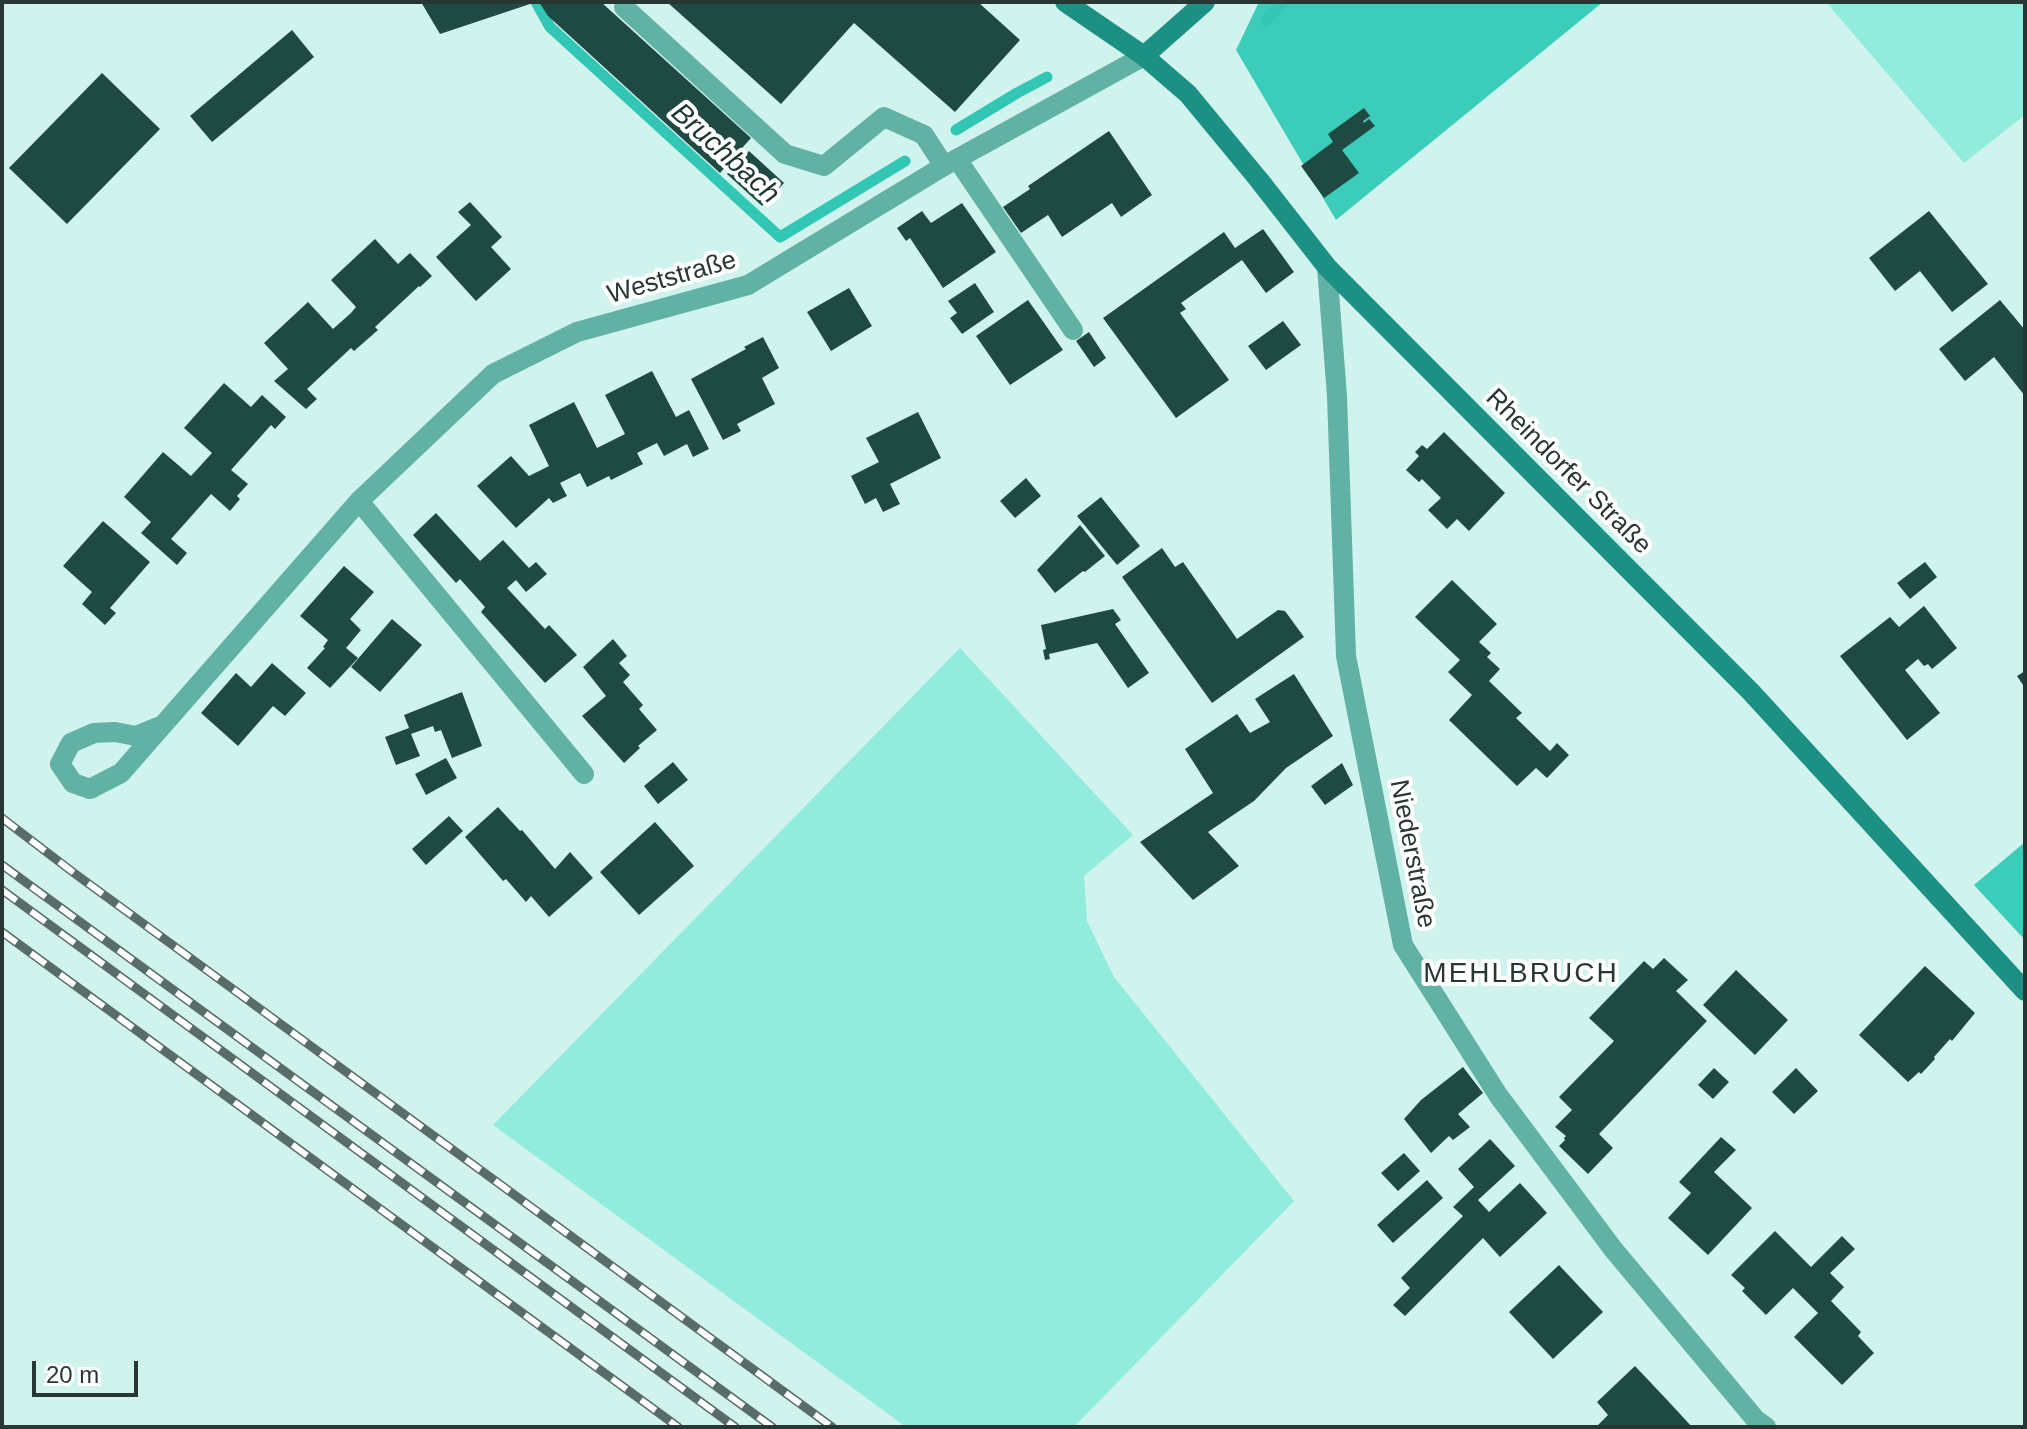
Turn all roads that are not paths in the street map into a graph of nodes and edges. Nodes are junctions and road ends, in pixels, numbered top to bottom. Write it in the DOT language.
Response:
graph roads {
  1 [pos="1065,2"];
  2 [pos="1205,2"];
  3 [pos="624,7"];
  4 [pos="1144,56"];
  5 [pos="951,162"];
  6 [pos="1327,267"];
  7 [pos="1073,330"];
  8 [pos="359,501"];
  9 [pos="163,725"];
  10 [pos="584,774"];
  11 [pos="2025,991"];
  12 [pos="1766,1427"];
  1 -- 4 [label="main road, Rheindorfer Straße"];
  2 -- 4 [label="main road"];
  3 -- 5 [label="street"];
  4 -- 5 [label="street, Weststraße"];
  4 -- 6 [label="main road, Rheindorfer Straße"];
  5 -- 7 [label="street"];
  5 -- 8 [label="street, Weststraße"];
  6 -- 11 [label="main road, Rheindorfer Straße"];
  6 -- 12 [label="street, Niederstraße"];
  8 -- 9 [label="street, Weststraße"];
  8 -- 10 [label="street"];
  9 -- 9 [label="street, Weststraße"];
}
